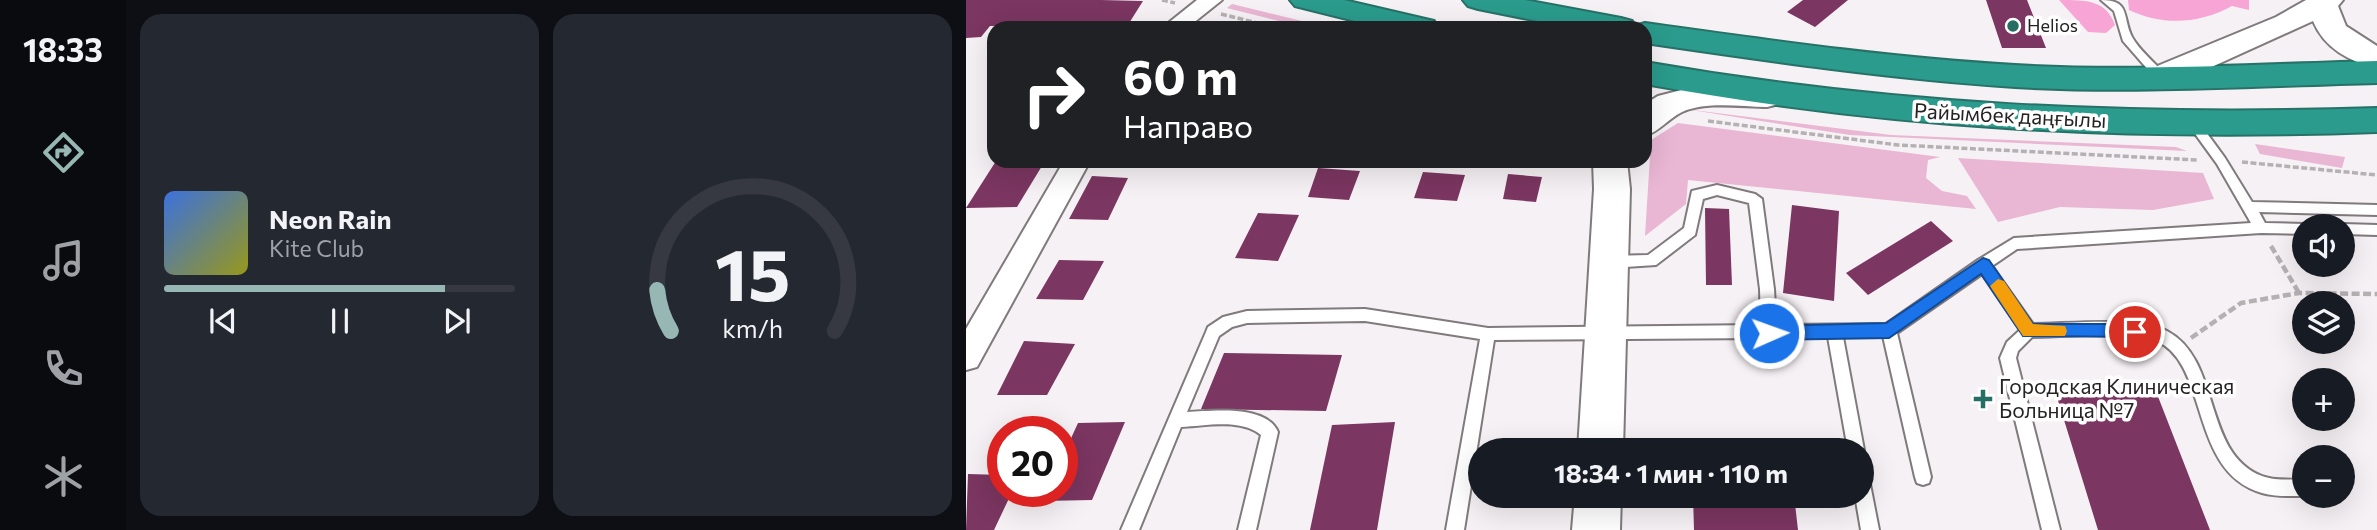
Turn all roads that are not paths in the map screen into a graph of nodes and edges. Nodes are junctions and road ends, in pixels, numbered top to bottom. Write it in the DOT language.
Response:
graph roads {
  1 [pos="1211,0"];
  2 [pos="1305,0"];
  3 [pos="1478,0"];
  4 [pos="2106,0"];
  5 [pos="2325,2"];
  6 [pos="1182,21"];
  7 [pos="1394,21"];
  8 [pos="1585,21"];
  9 [pos="1652,34"];
  10 [pos="2377,58"];
  11 [pos="2377,72"];
  12 [pos="1652,74"];
  13 [pos="2161,77"];
  14 [pos="1771,96"];
  15 [pos="1652,116"];
  16 [pos="2377,120"];
  17 [pos="2194,124"];
  18 [pos="1073,168"];
  19 [pos="1615,170"];
  20 [pos="2248,207"];
  21 [pos="2377,210"];
  22 [pos="2261,228"];
  23 [pos="2292,229"];
  24 [pos="2355,229"];
  25 [pos="2377,230"];
  26 [pos="1609,262"];
  27 [pos="1983,264"];
  28 [pos="1889,330"];
  29 [pos="1605,331"];
  30 [pos="1834,331"];
  31 [pos="2029,331"];
  32 [pos="1769,333"];
  33 [pos="1488,334"];
  34 [pos="966,357"];
  35 [pos="1178,420"];
  36 [pos="1601,438"];
  37 [pos="1854,438"];
  38 [pos="1923,477"];
  39 [pos="2292,487"];
  40 [pos="1597,508"];
  41 [pos="1866,508"];
  42 [pos="1130,530"];
  43 [pos="1247,530"];
  44 [pos="1455,530"];
  45 [pos="1596,530"];
  46 [pos="1870,530"];
  47 [pos="2051,530"];
  1 -- 6 [label="street"];
  2 -- 7 [label="highway"];
  3 -- 8 [label="highway"];
  4 -- 13 [label="lane"];
  5 -- 10 [label="main road"];
  5 -- 13 [label="main road"];
  9 -- 13 [label="highway, Райымбек даңғылы"];
  11 -- 13 [label="highway, Райымбек даңғылы"];
  12 -- 14 [label="highway, Райымбек даңғылы"];
  14 -- 15 [label="main road"];
  14 -- 17 [label="highway, Райымбек даңғылы"];
  16 -- 17 [label="highway, Райымбек даңғылы"];
  17 -- 20 [label="lane"];
  18 -- 34 [label="street"];
  19 -- 26 [label="main road"];
  20 -- 21 [label="lane"];
  20 -- 22 [label="lane"];
  22 -- 23 [label="lane"];
  22 -- 27 [label="lane"];
  24 -- 25 [label="lane"];
  26 -- 29 [label="main road"];
  26 -- 32 [label="lane"];
  27 -- 28 [label="lane"];
  27 -- 31 [label="lane"];
  28 -- 30 [label="lane"];
  28 -- 38 [label="lane"];
  29 -- 32 [label="lane"];
  29 -- 33 [label="lane"];
  29 -- 36 [label="main road"];
  30 -- 32 [label="lane"];
  30 -- 37 [label="lane"];
  31 -- 39 [label="lane"];
  31 -- 47 [label="lane"];
  33 -- 35 [label="lane"];
  33 -- 44 [label="lane"];
  35 -- 42 [label="lane"];
  35 -- 43 [label="lane"];
  40 -- 45 [label="main road"];
  41 -- 46 [label="lane"];
}
